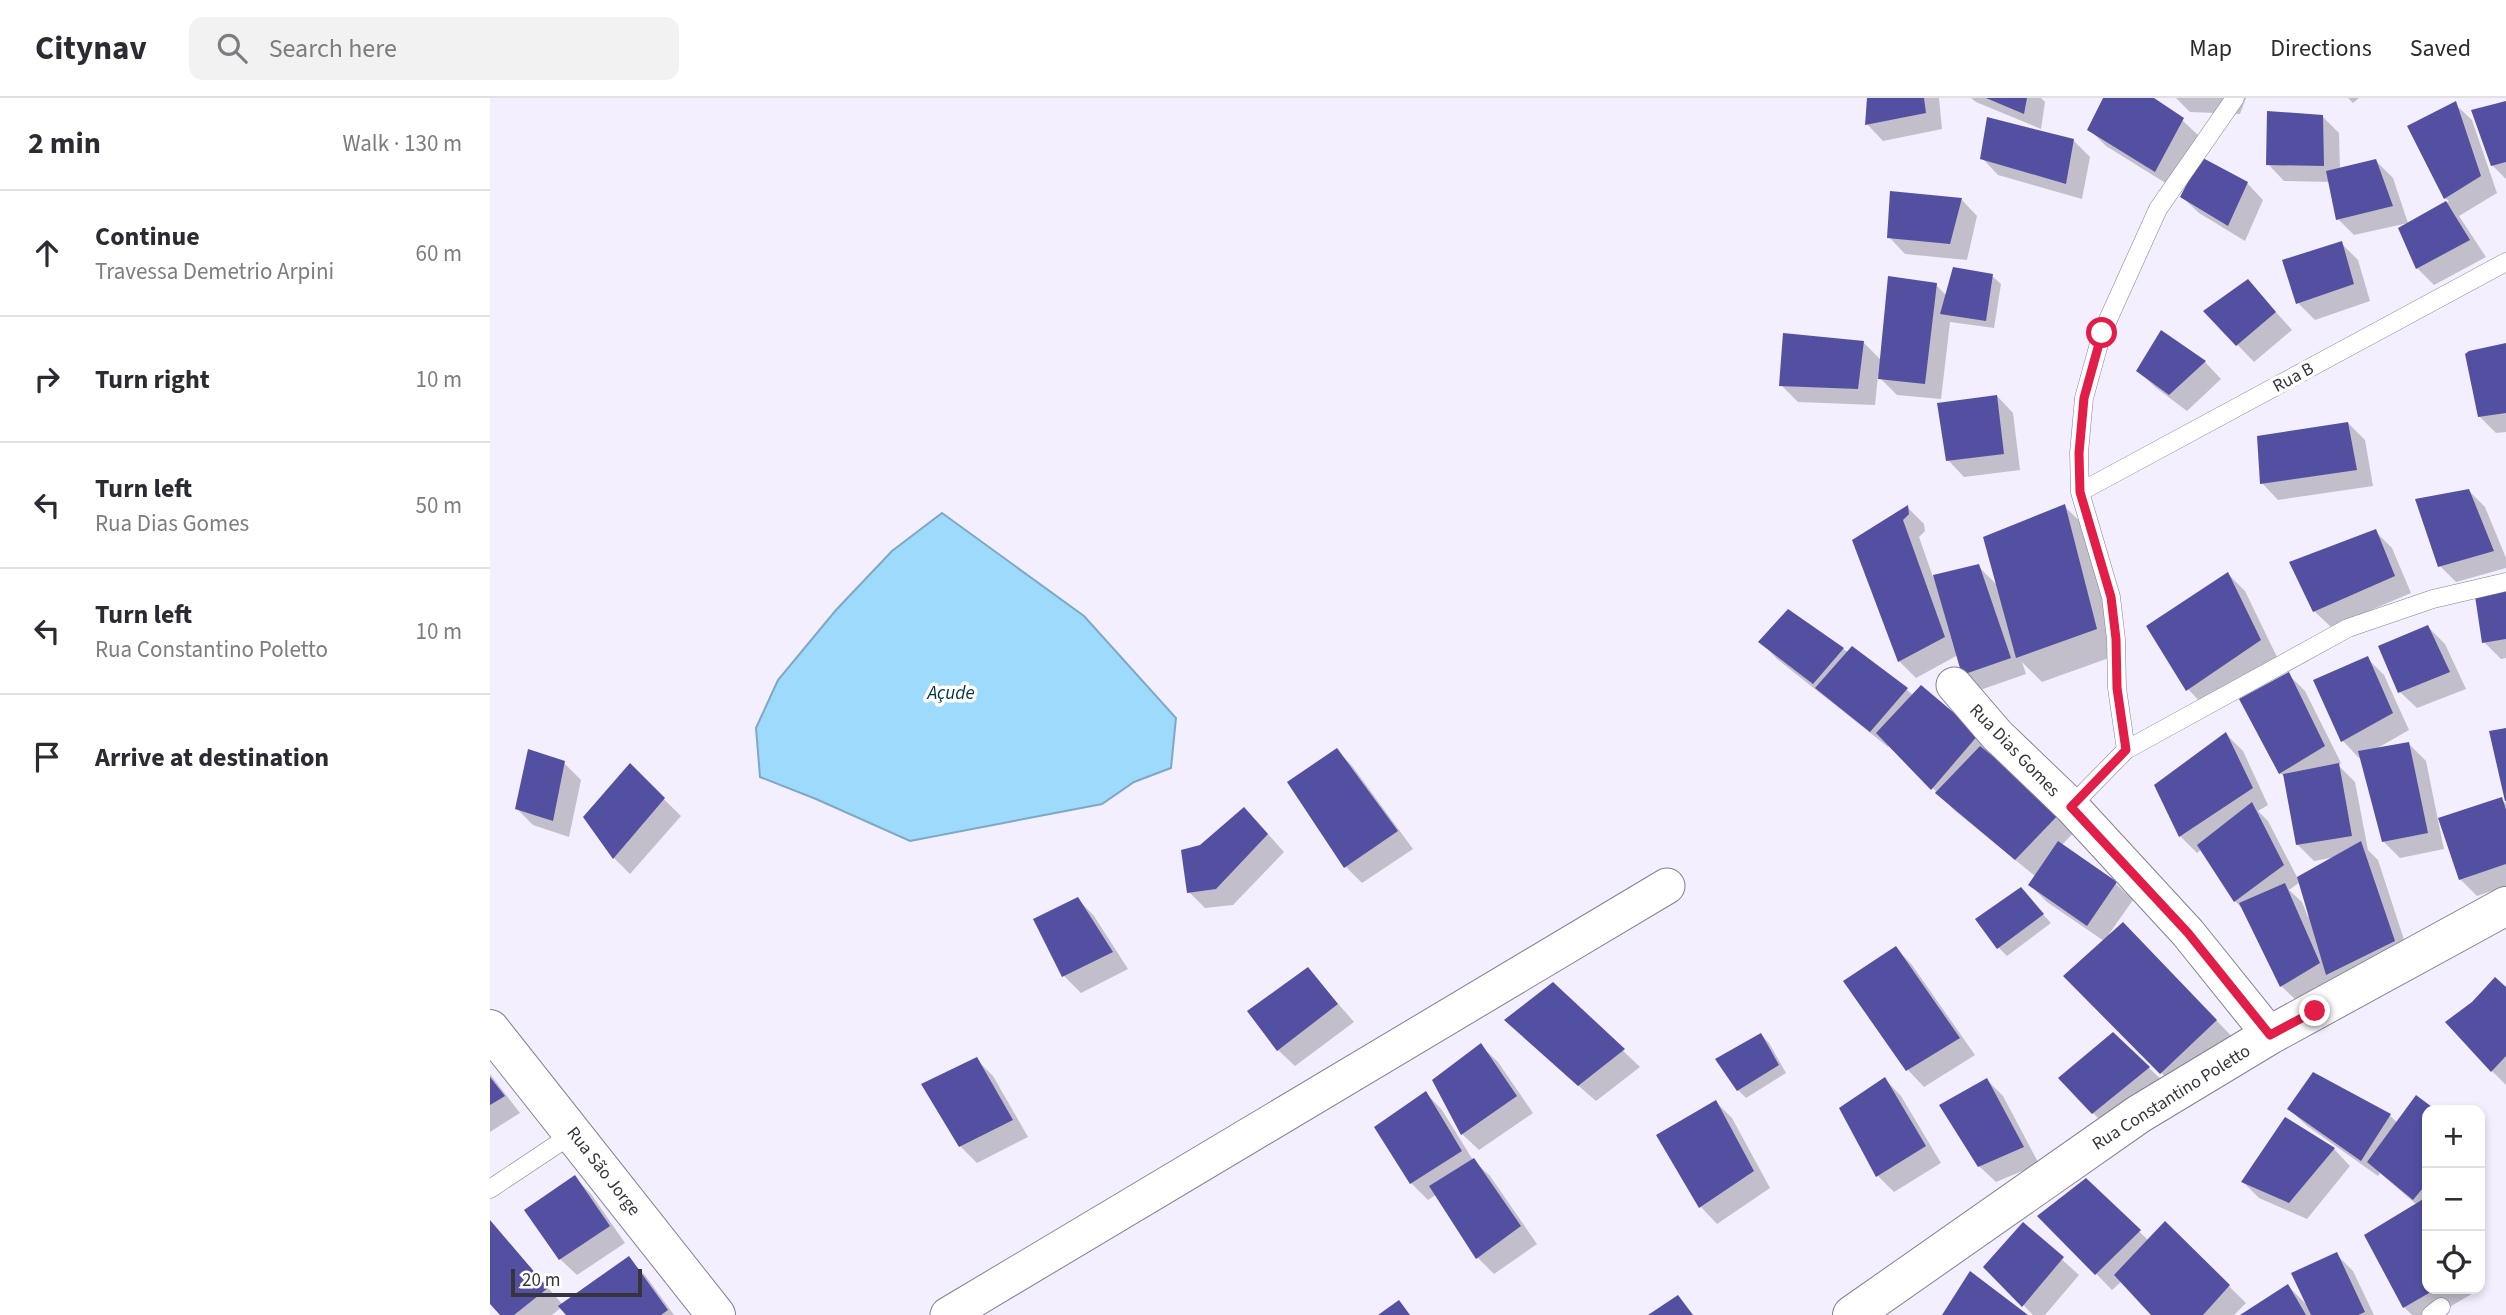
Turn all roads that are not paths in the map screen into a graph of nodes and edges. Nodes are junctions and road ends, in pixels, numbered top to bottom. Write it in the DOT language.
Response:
graph roads {
  1 [pos="2235,98"];
  2 [pos="2506,262"];
  3 [pos="2080,492"];
  4 [pos="2506,582"];
  5 [pos="1954,685"];
  6 [pos="2126,750"];
  7 [pos="2071,807"];
  8 [pos="1667,886"];
  9 [pos="2506,906"];
  10 [pos="490,1028"];
  11 [pos="2270,1035"];
  12 [pos="574,1133"];
  13 [pos="490,1189"];
  14 [pos="716,1315"];
  15 [pos="948,1315"];
  16 [pos="1853,1315"];
  1 -- 3 [label="lane"];
  2 -- 3 [label="lane, Rua B"];
  3 -- 6 [label="lane"];
  4 -- 6 [label="lane"];
  5 -- 7 [label="street, Rua Dias Gomes"];
  6 -- 7 [label="lane"];
  7 -- 11 [label="street, Rua Dias Gomes"];
  8 -- 15 [label="street"];
  9 -- 11 [label="street, Rua Constantino Poletto"];
  10 -- 12 [label="street, Rua São Jorge"];
  11 -- 16 [label="street, Rua Constantino Poletto"];
  12 -- 13 [label="lane"];
  12 -- 14 [label="street, Rua São Jorge"];
}
